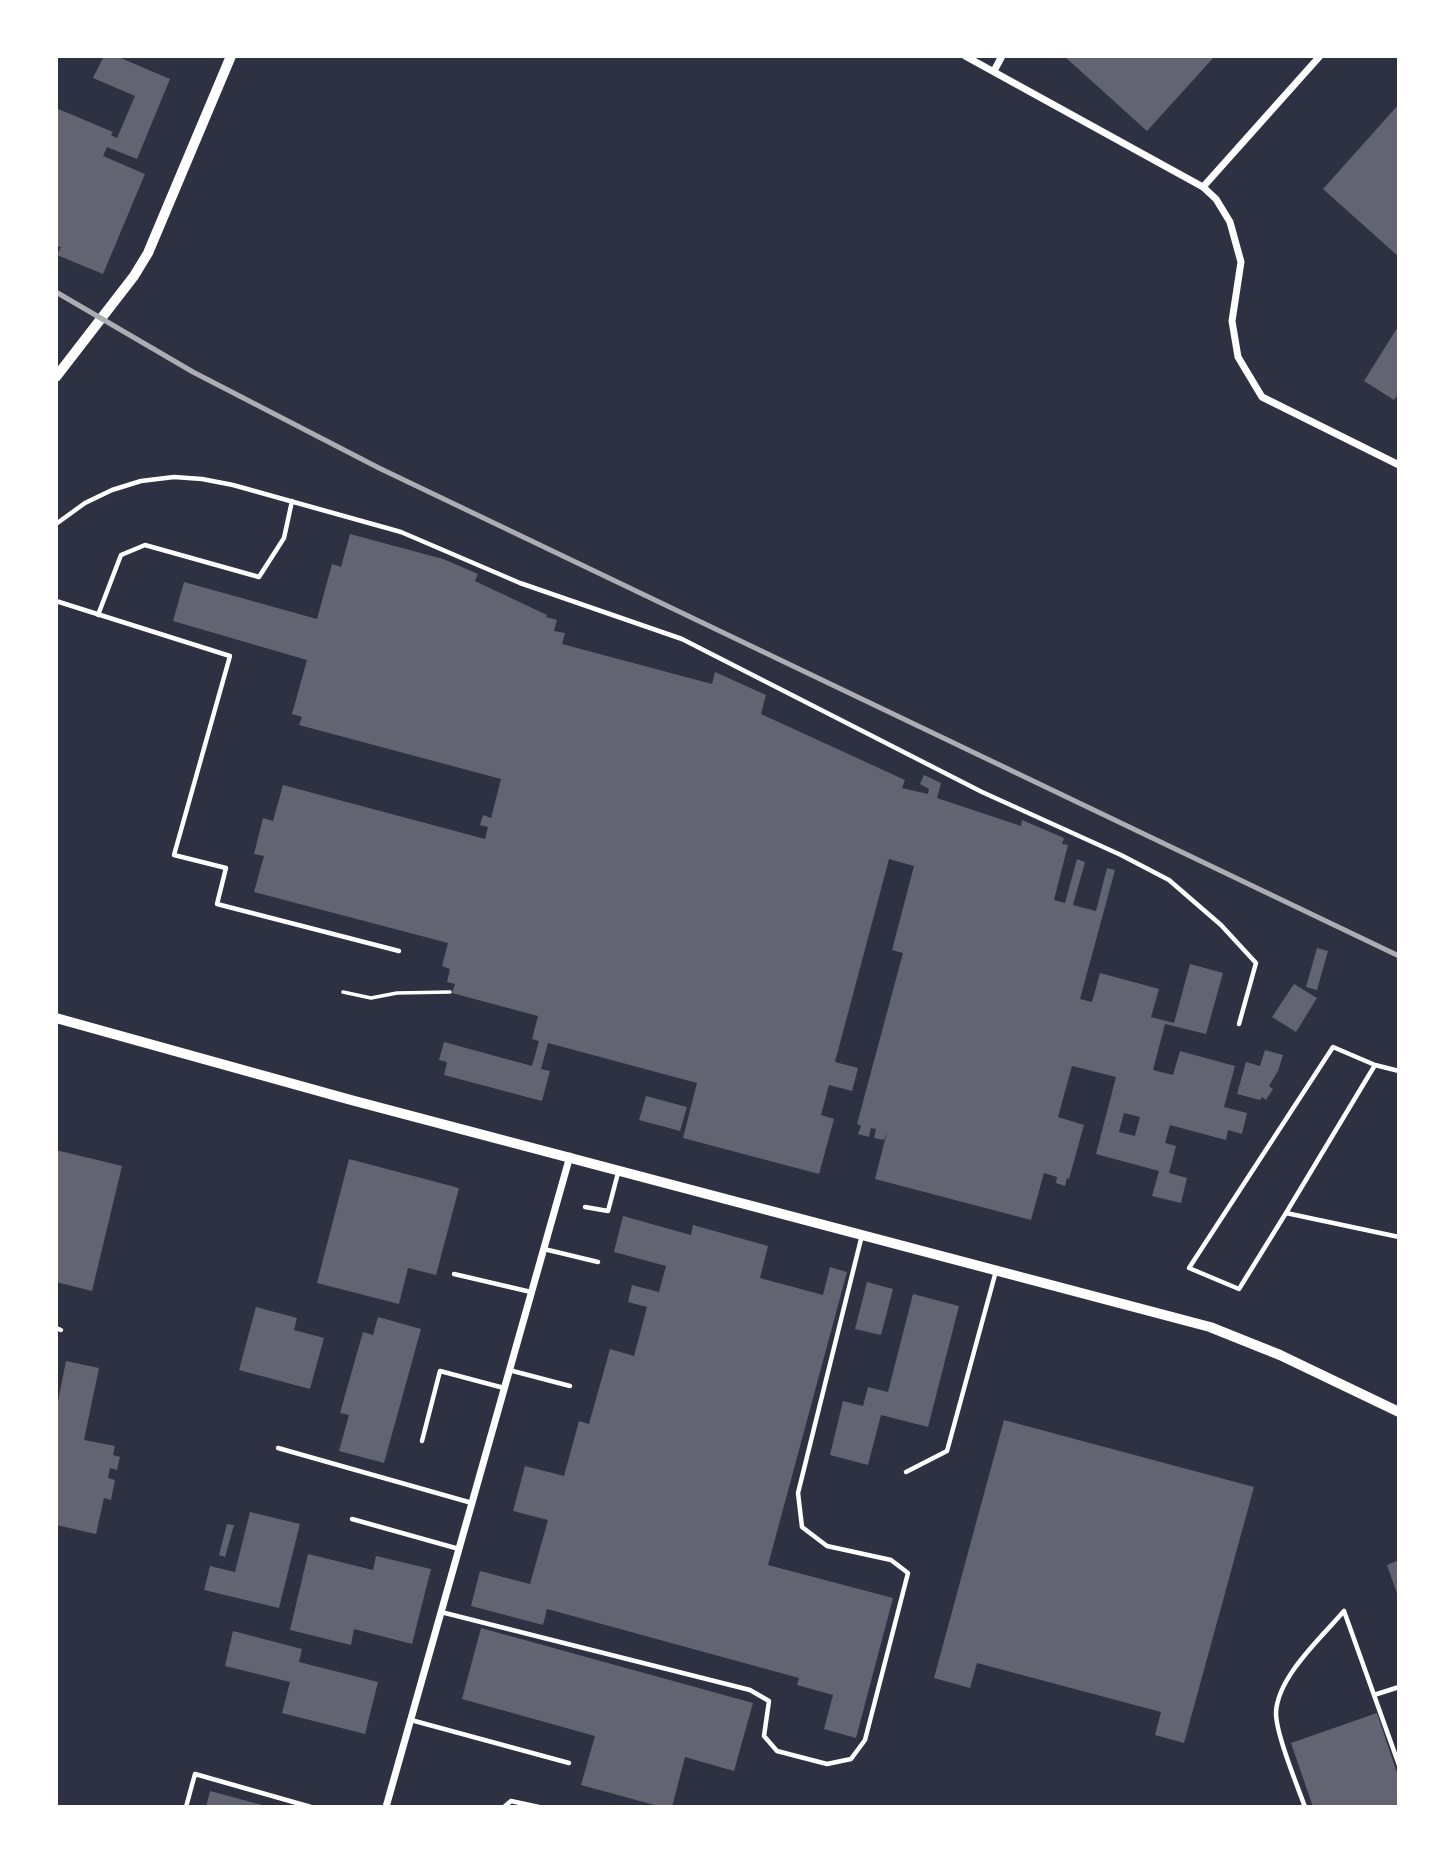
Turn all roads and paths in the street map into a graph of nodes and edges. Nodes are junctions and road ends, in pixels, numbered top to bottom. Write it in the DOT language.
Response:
graph roads {
  1 [pos="231,56"];
  2 [pos="965,56"];
  3 [pos="1002,56"];
  4 [pos="1320,56"];
  5 [pos="994,71"];
  6 [pos="1203,187"];
  7 [pos="56,377"];
  8 [pos="1399,466"];
  9 [pos="292,500"];
  10 [pos="56,524"];
  11 [pos="56,601"];
  12 [pos="98,614"];
  13 [pos="399,951"];
  14 [pos="344,992"];
  15 [pos="450,992"];
  16 [pos="56,1018"];
  17 [pos="1239,1024"];
  18 [pos="1376,1065"];
  19 [pos="1399,1071"];
  20 [pos="570,1156"];
  21 [pos="619,1169"];
  22 [pos="585,1207"];
  23 [pos="1286,1213"];
  24 [pos="863,1234"];
  25 [pos="1399,1237"];
  26 [pos="544,1249"];
  27 [pos="598,1262"];
  28 [pos="996,1270"];
  29 [pos="454,1274"];
  30 [pos="531,1292"];
  31 [pos="509,1370"];
  32 [pos="570,1386"];
  33 [pos="504,1388"];
  34 [pos="1399,1412"];
  35 [pos="422,1441"];
  36 [pos="278,1448"];
  37 [pos="906,1472"];
  38 [pos="472,1503"];
  39 [pos="352,1519"];
  40 [pos="459,1549"];
  41 [pos="441,1612"];
  42 [pos="1399,1687"];
  43 [pos="1374,1695"];
  44 [pos="410,1719"];
  45 [pos="569,1763"];
  46 [pos="1399,1765"];
  47 [pos="186,1807"];
  48 [pos="311,1807"];
  49 [pos="386,1807"];
  50 [pos="504,1807"];
  51 [pos="539,1807"];
  52 [pos="1305,1807"];
  1 -- 7 [label="street"];
  2 -- 5 [label="street"];
  3 -- 5 [label="street"];
  4 -- 6 [label="street"];
  5 -- 6 [label="street"];
  6 -- 8 [label="street"];
  9 -- 10 [label="lane"];
  9 -- 12 [label="lane"];
  9 -- 17 [label="lane"];
  11 -- 12 [label="lane"];
  12 -- 13 [label="lane"];
  14 -- 15 [label="path"];
  16 -- 20 [label="street"];
  18 -- 19 [label="lane"];
  18 -- 23 [label="lane"];
  18 -- 23 [label="lane"];
  20 -- 21 [label="street"];
  20 -- 26 [label="street"];
  21 -- 22 [label="lane"];
  21 -- 24 [label="street"];
  23 -- 25 [label="lane"];
  24 -- 28 [label="street"];
  24 -- 41 [label="lane"];
  26 -- 27 [label="lane"];
  26 -- 30 [label="street"];
  28 -- 34 [label="street"];
  28 -- 37 [label="lane"];
  29 -- 30 [label="lane"];
  30 -- 31 [label="street"];
  31 -- 32 [label="lane"];
  31 -- 33 [label="street"];
  33 -- 35 [label="lane"];
  33 -- 38 [label="street"];
  36 -- 38 [label="lane"];
  38 -- 40 [label="street"];
  39 -- 40 [label="lane"];
  40 -- 41 [label="street"];
  41 -- 44 [label="street"];
  42 -- 43 [label="lane"];
  43 -- 46 [label="lane"];
  43 -- 52 [label="lane"];
  44 -- 45 [label="lane"];
  44 -- 49 [label="street"];
  47 -- 48 [label="lane"];
  50 -- 51 [label="lane"];
}
